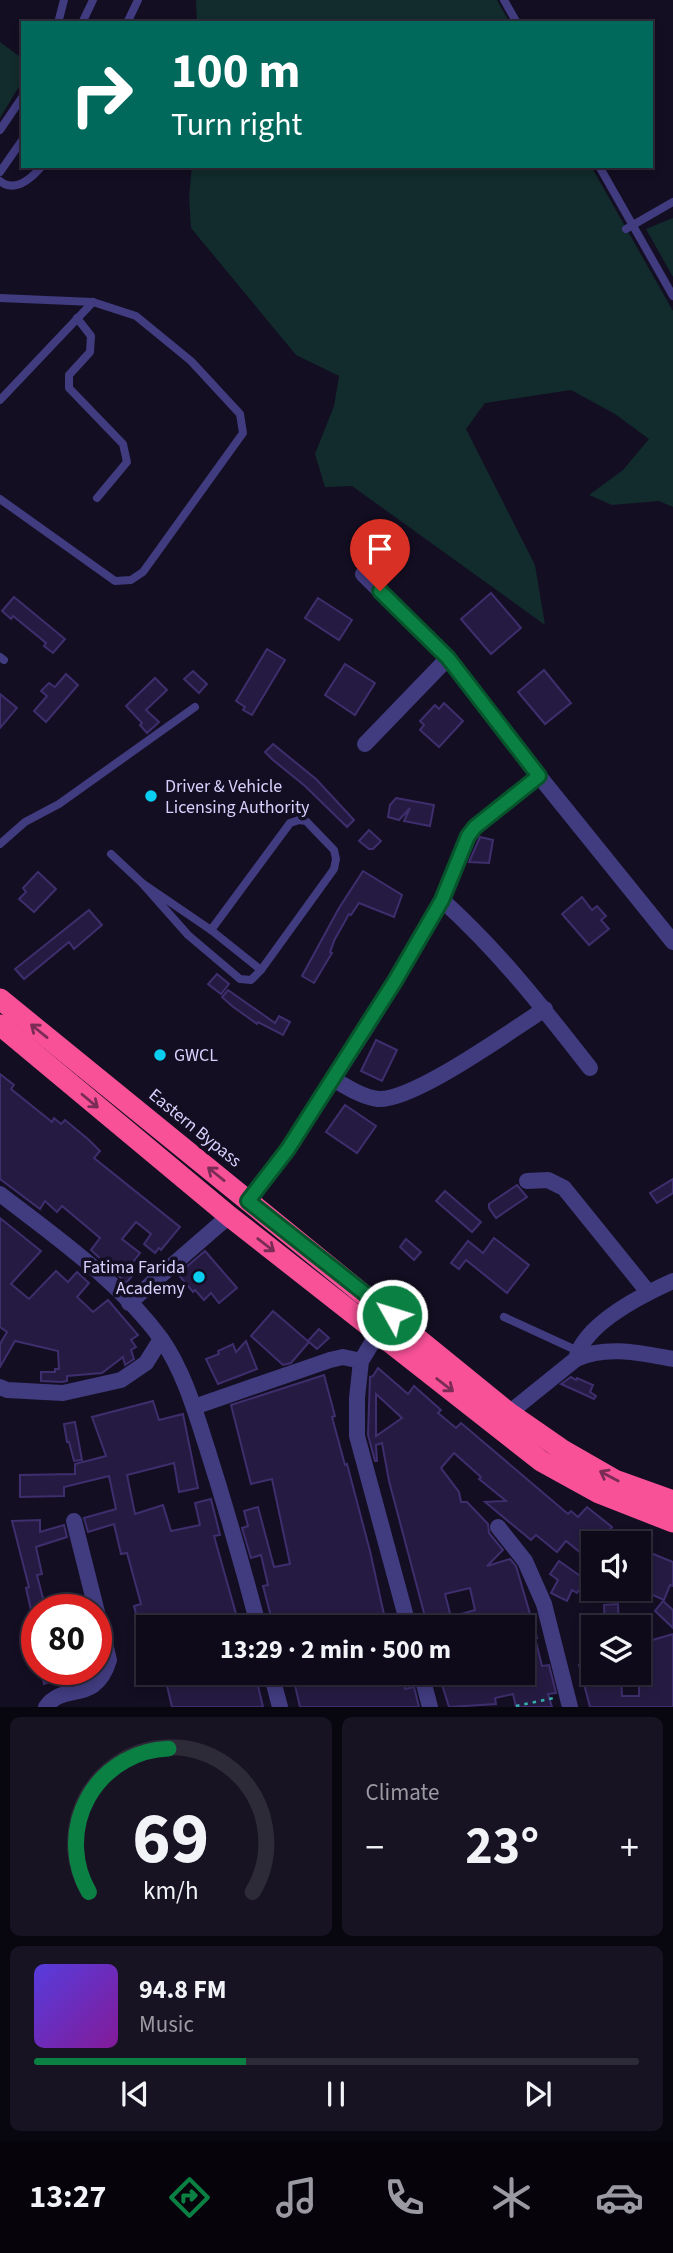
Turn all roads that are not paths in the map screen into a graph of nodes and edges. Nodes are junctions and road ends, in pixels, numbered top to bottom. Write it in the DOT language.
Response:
graph roads {
  1 [pos="64,0"];
  2 [pos="93,0"];
  3 [pos="138,0"];
  4 [pos="504,0"];
  5 [pos="59,21"];
  6 [pos="83,21"];
  7 [pos="128,21"];
  8 [pos="516,21"];
  9 [pos="21,99"];
  10 [pos="0,130"];
  11 [pos="21,142"];
  12 [pos="40,168"];
  13 [pos="600,168"];
  14 [pos="0,172"];
  15 [pos="0,181"];
  16 [pos="673,202"];
  17 [pos="629,228"];
  18 [pos="673,296"];
  19 [pos="0,298"];
  20 [pos="93,303"];
  21 [pos="77,318"];
  22 [pos="0,400"];
  23 [pos="97,498"];
  24 [pos="0,499"];
  25 [pos="363,574"];
  26 [pos="448,658"];
  27 [pos="195,707"];
  28 [pos="365,744"];
  29 [pos="539,776"];
  30 [pos="0,844"];
  31 [pos="111,854"];
  32 [pos="142,883"];
  33 [pos="442,900"];
  34 [pos="199,921"];
  35 [pos="211,930"];
  36 [pos="188,936"];
  37 [pos="673,942"];
  38 [pos="261,970"];
  39 [pos="0,999"];
  40 [pos="545,1009"];
  41 [pos="0,1026"];
  42 [pos="590,1068"];
  43 [pos="333,1079"];
  44 [pos="527,1181"];
  45 [pos="0,1194"];
  46 [pos="248,1201"];
  47 [pos="229,1216"];
  48 [pos="673,1281"];
  49 [pos="648,1292"];
  50 [pos="129,1303"];
  51 [pos="504,1317"];
  52 [pos="378,1333"];
  53 [pos="165,1344"];
  54 [pos="577,1355"];
  55 [pos="673,1359"];
  56 [pos="361,1362"];
  57 [pos="0,1387"];
  58 [pos="194,1407"];
  59 [pos="509,1413"];
  60 [pos="673,1501"];
  61 [pos="74,1521"];
  62 [pos="673,1522"];
  63 [pos="498,1527"];
  64 [pos="256,1615"];
  65 [pos="405,1615"];
  66 [pos="274,1685"];
  67 [pos="424,1685"];
  68 [pos="569,1701"];
  69 [pos="46,1707"];
  70 [pos="280,1707"];
  71 [pos="430,1707"];
  1 -- 5 [label="lane"];
  2 -- 6 [label="lane"];
  3 -- 7 [label="lane"];
  4 -- 8 [label="lane"];
  9 -- 10 [label="lane"];
  11 -- 14 [label="lane"];
  12 -- 15 [label="lane"];
  13 -- 17 [label="lane"];
  16 -- 17 [label="lane"];
  17 -- 18 [label="lane"];
  19 -- 20 [label="lane"];
  20 -- 21 [label="lane"];
  20 -- 24 [label="lane"];
  21 -- 22 [label="lane"];
  21 -- 23 [label="lane"];
  25 -- 26 [label="street"];
  26 -- 28 [label="street"];
  26 -- 29 [label="street"];
  27 -- 30 [label="lane"];
  29 -- 33 [label="street"];
  29 -- 37 [label="street"];
  31 -- 32 [label="lane"];
  32 -- 34 [label="lane"];
  32 -- 36 [label="lane"];
  33 -- 40 [label="street"];
  33 -- 43 [label="street"];
  34 -- 35 [label="lane"];
  34 -- 36 [label="lane"];
  35 -- 38 [label="lane"];
  35 -- 38 [label="lane"];
  36 -- 38 [label="lane"];
  46 -- 39 [label="highway, Eastern Bypass, one-way"];
  40 -- 42 [label="street"];
  40 -- 43 [label="street"];
  41 -- 47 [label="highway, one-way"];
  43 -- 46 [label="street"];
  44 -- 49 [label="street"];
  45 -- 50 [label="street"];
  46 -- 59 [label="highway, Eastern Bypass"];
  47 -- 50 [label="street"];
  47 -- 52 [label="highway, one-way"];
  48 -- 49 [label="street"];
  49 -- 54 [label="street"];
  50 -- 53 [label="street"];
  51 -- 54 [label="lane"];
  52 -- 56 [label="street"];
  52 -- 62 [label="highway, one-way"];
  53 -- 57 [label="street"];
  53 -- 58 [label="street"];
  54 -- 55 [label="street"];
  54 -- 59 [label="street"];
  56 -- 58 [label="street"];
  56 -- 65 [label="street"];
  58 -- 64 [label="street"];
  60 -- 59 [label="highway, Eastern Bypass, one-way"];
  61 -- 69 [label="street"];
  63 -- 68 [label="street"];
  66 -- 70 [label="street"];
  67 -- 71 [label="street"];
}
